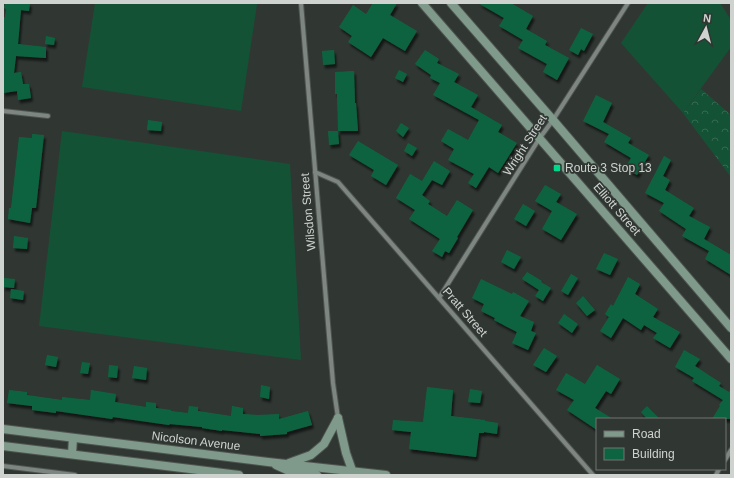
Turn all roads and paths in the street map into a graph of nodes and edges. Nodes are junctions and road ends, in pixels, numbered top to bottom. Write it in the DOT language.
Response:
graph roads {
  1 [pos="301,3"];
  2 [pos="422,3"];
  3 [pos="451,3"];
  4 [pos="628,3"];
  5 [pos="3,111"];
  6 [pos="48,116"];
  7 [pos="553,120"];
  8 [pos="539,139"];
  9 [pos="315,172"];
  10 [pos="439,298"];
  11 [pos="731,328"];
  12 [pos="731,359"];
  13 [pos="338,418"];
  14 [pos="3,429"];
  15 [pos="73,438"];
  16 [pos="3,446"];
  17 [pos="72,454"];
  18 [pos="268,462"];
  19 [pos="287,464"];
  20 [pos="3,466"];
  21 [pos="352,470"];
  22 [pos="372,474"];
  23 [pos="75,475"];
  24 [pos="239,475"];
  25 [pos="317,475"];
  26 [pos="386,475"];
  27 [pos="593,475"];
  1 -- 9 [label="street, Wilsdon Street"];
  2 -- 8 [label="street, Elliott Street"];
  3 -- 7 [label="street, Elliott Street"];
  4 -- 7 [label="street, Wright Street"];
  5 -- 6 [label="street"];
  7 -- 8 [label="street, Wright Street"];
  7 -- 11 [label="street, Elliott Street"];
  8 -- 10 [label="street, Wright Street"];
  8 -- 12 [label="street, Elliott Street"];
  9 -- 10 [label="street, Pratt Street"];
  9 -- 13 [label="street, Wilsdon Street"];
  10 -- 27 [label="street, Pratt Street"];
  13 -- 19 [label="street"];
  13 -- 21 [label="street"];
  14 -- 15 [label="street, Nicolson Avenue"];
  15 -- 17 [label="street"];
  15 -- 18 [label="street, Nicolson Avenue"];
  16 -- 17 [label="street"];
  17 -- 24 [label="street"];
  18 -- 19 [label="street, Nicolson Avenue"];
  18 -- 25 [label="street"];
  19 -- 21 [label="street, Nicolson Avenue"];
  20 -- 23 [label="street"];
  21 -- 22 [label="street, Nicolson Avenue"];
  22 -- 26 [label="street, Nicolson Avenue"];
}
